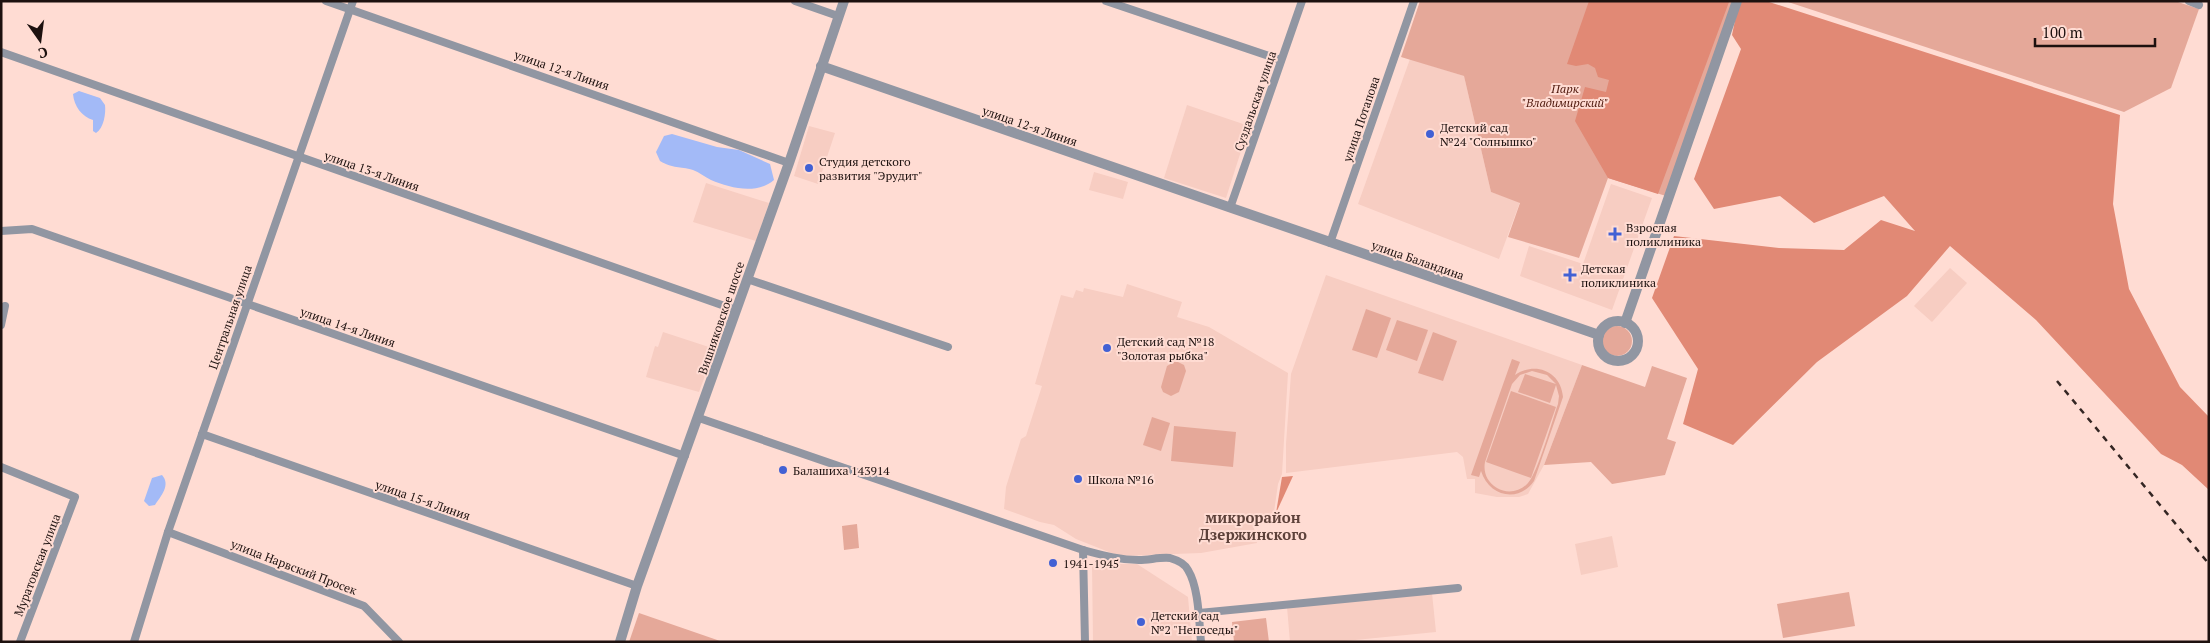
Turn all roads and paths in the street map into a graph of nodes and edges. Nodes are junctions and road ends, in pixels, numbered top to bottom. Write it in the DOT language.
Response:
graph roads {
  1 [pos="326,1"];
  2 [pos="353,1"];
  3 [pos="795,1"];
  4 [pos="844,1"];
  5 [pos="1106,1"];
  6 [pos="1302,1"];
  7 [pos="1414,1"];
  8 [pos="1737,1"];
  9 [pos="2189,1"];
  10 [pos="2199,5"];
  11 [pos="350,10"];
  12 [pos="838,16"];
  13 [pos="1,52"];
  14 [pos="1281,60"];
  15 [pos="821,66"];
  16 [pos="299,158"];
  17 [pos="789,163"];
  18 [pos="1230,208"];
  19 [pos="1,231"];
  20 [pos="1330,243"];
  21 [pos="747,279"];
  22 [pos="246,304"];
  23 [pos="5,306"];
  24 [pos="736,310"];
  25 [pos="1625,323"];
  26 [pos="1,325"];
  27 [pos="1599,335"];
  28 [pos="948,347"];
  29 [pos="699,418"];
  30 [pos="202,434"];
  31 [pos="685,456"];
  32 [pos="1,467"];
  33 [pos="168,532"];
  34 [pos="1083,550"];
  35 [pos="637,586"];
  36 [pos="1458,588"];
  37 [pos="1199,613"];
  38 [pos="20,642"];
  39 [pos="134,642"];
  40 [pos="399,642"];
  41 [pos="620,642"];
  42 [pos="1085,642"];
  43 [pos="1201,642"];
  1 -- 11 [label="street, улица 12-я Линия"];
  2 -- 11 [label="street, Центральная улица"];
  3 -- 12 [label="street"];
  4 -- 12 [label="street, Вишняковское шоссе"];
  5 -- 14 [label="street"];
  6 -- 14 [label="street, Суздальская улица"];
  7 -- 20 [label="street, улица Потапова"];
  8 -- 25 [label="street"];
  9 -- 10 [label="street"];
  11 -- 16 [label="street, Центральная улица"];
  11 -- 17 [label="street, улица 12-я Линия"];
  12 -- 15 [label="street, Вишняковское шоссе"];
  13 -- 16 [label="street, улица 13-я Линия"];
  14 -- 18 [label="street, Суздальская улица"];
  15 -- 17 [label="street, Вишняковское шоссе"];
  15 -- 18 [label="street, улица 12-я Линия"];
  16 -- 22 [label="street, Центральная улица"];
  16 -- 24 [label="street, улица 13-я Линия"];
  17 -- 21 [label="street, Вишняковское шоссе"];
  18 -- 20 [label="street, улица Баландина"];
  19 -- 22 [label="street, улица 14-я Линия"];
  20 -- 27 [label="street, улица Баландина"];
  21 -- 24 [label="street, Вишняковское шоссе"];
  21 -- 28 [label="street"];
  22 -- 30 [label="street, Центральная улица"];
  22 -- 31 [label="street, улица 14-я Линия"];
  23 -- 26 [label="street"];
  24 -- 29 [label="street, Вишняковское шоссе"];
  25 -- 27 [label="street"];
  25 -- 27 [label="street"];
  29 -- 31 [label="street, Вишняковское шоссе"];
  29 -- 34 [label="street"];
  30 -- 33 [label="street, Центральная улица"];
  30 -- 35 [label="street, улица 15-я Линия"];
  31 -- 35 [label="street, Вишняковское шоссе"];
  32 -- 38 [label="street, Муратовская улица"];
  33 -- 39 [label="street, Центральная улица"];
  33 -- 40 [label="street, улица Нарвский Просек"];
  34 -- 37 [label="street"];
  34 -- 42 [label="street"];
  35 -- 41 [label="street, Вишняковское шоссе"];
  36 -- 37 [label="street"];
  37 -- 43 [label="street"];
}
